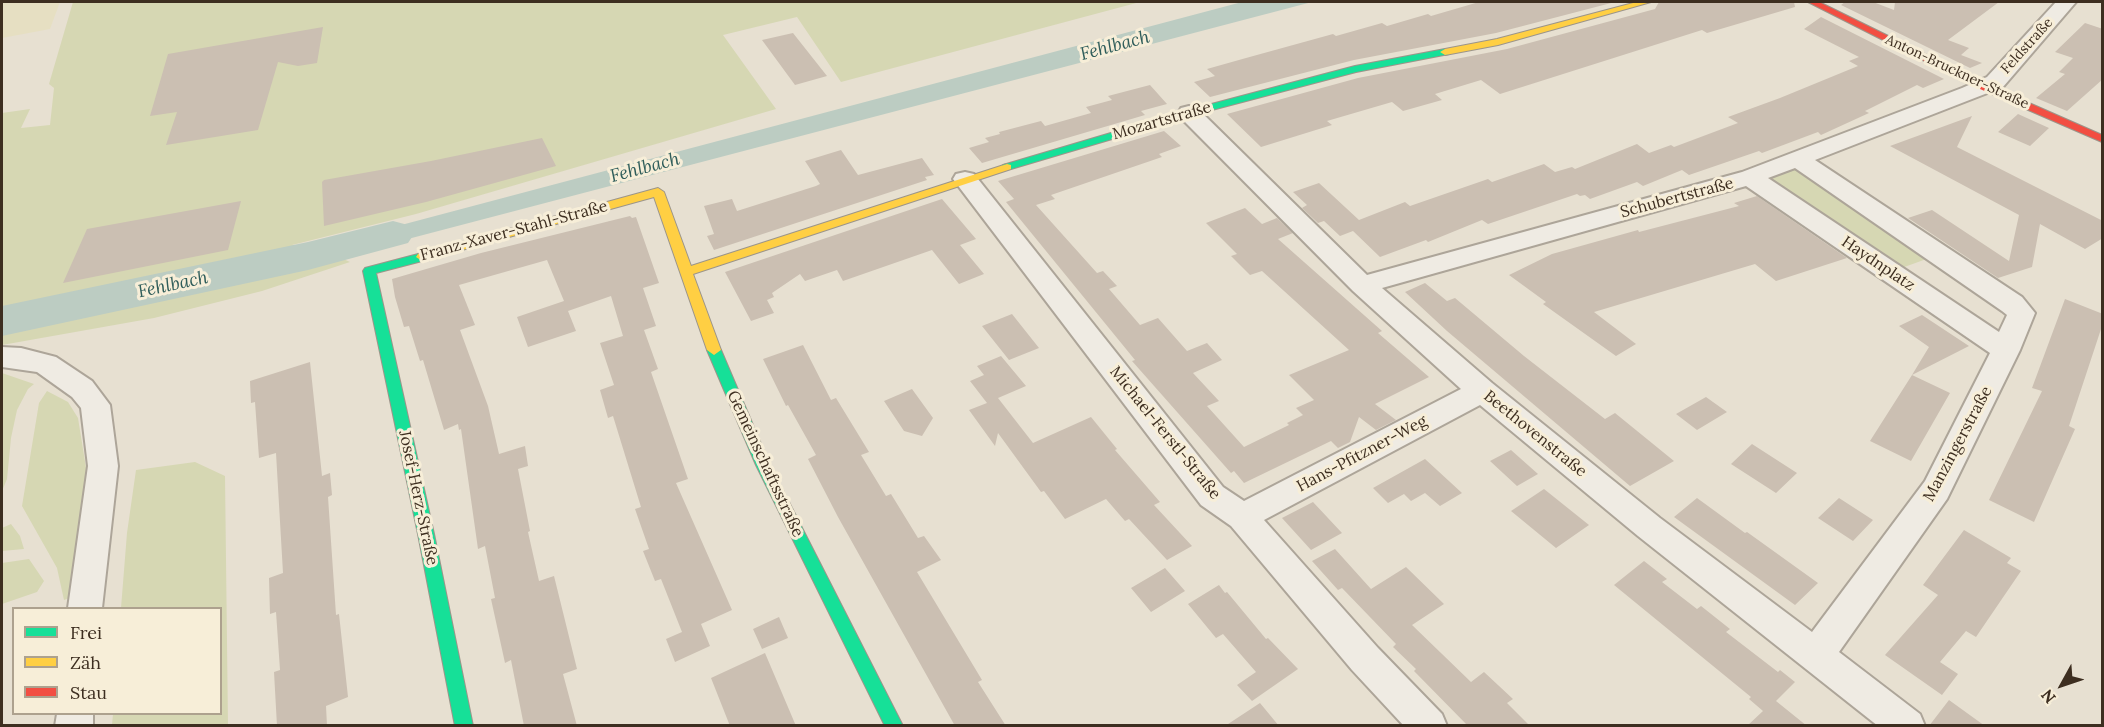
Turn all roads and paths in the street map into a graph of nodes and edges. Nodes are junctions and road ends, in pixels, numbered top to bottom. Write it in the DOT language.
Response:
graph roads {
  1 [pos="1646,2"];
  2 [pos="1813,2"];
  3 [pos="2066,2"];
  4 [pos="1984,87"];
  5 [pos="1189,112"];
  6 [pos="2103,139"];
  7 [pos="1799,160"];
  8 [pos="1750,177"];
  9 [pos="965,179"];
  10 [pos="658,192"];
  11 [pos="369,271"];
  12 [pos="687,272"];
  13 [pos="1362,285"];
  14 [pos="2006,350"];
  15 [pos="2,357"];
  16 [pos="1482,391"];
  17 [pos="1242,517"];
  18 [pos="85,607"];
  19 [pos="1817,654"];
  20 [pos="464,726"];
  21 [pos="894,726"];
  22 [pos="1429,726"];
  23 [pos="1907,726"];
  1 -- 5 [label="street, Mozartstraße"];
  2 -- 4 [label="street, Anton-Bruckner-Straße"];
  3 -- 4 [label="street, Feldstraße"];
  4 -- 6 [label="street, Anton-Bruckner-Straße"];
  4 -- 7 [label="street, Schubertstraße"];
  5 -- 9 [label="street, Mozartstraße"];
  5 -- 13 [label="street, Beethovenstraße"];
  7 -- 8 [label="street, Schubertstraße"];
  7 -- 14 [label="street, Manzingerstraße"];
  8 -- 13 [label="street, Schubertstraße"];
  8 -- 14 [label="street, Haydnplatz"];
  9 -- 12 [label="street, Mozartstraße"];
  9 -- 17 [label="street, Michael-Ferstl-Straße"];
  10 -- 11 [label="street, Franz-Xaver-Stahl-Straße"];
  10 -- 12 [label="street, Gemeinschaftsstraße"];
  11 -- 20 [label="street, Josef-Herz-Straße"];
  12 -- 21 [label="street, Gemeinschaftsstraße"];
  13 -- 16 [label="street, Beethovenstraße"];
  14 -- 19 [label="street, Manzingerstraße"];
  15 -- 18 [label="street"];
  16 -- 17 [label="street, Hans-Pfitzner-Weg"];
  16 -- 19 [label="street, Beethovenstraße"];
  17 -- 22 [label="street, Michael-Ferstl-Straße"];
  19 -- 23 [label="street, Beethovenstraße"];
}
